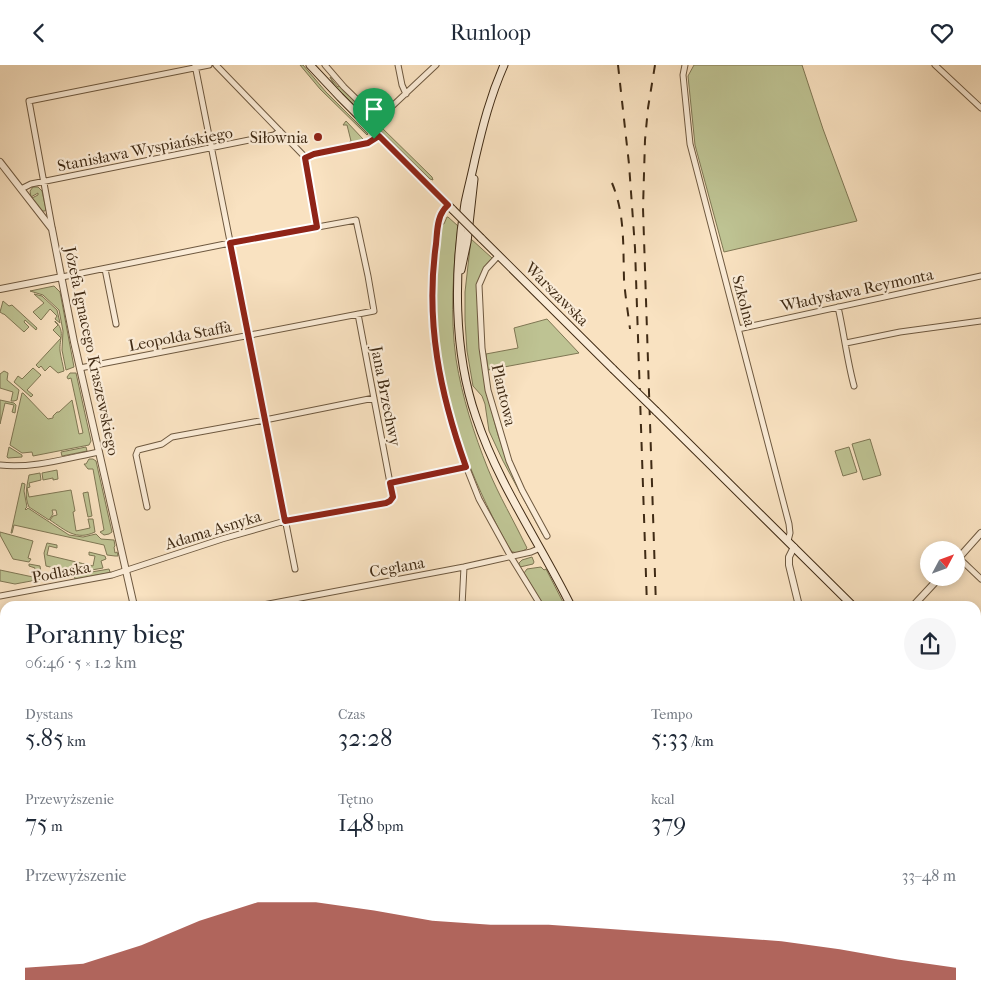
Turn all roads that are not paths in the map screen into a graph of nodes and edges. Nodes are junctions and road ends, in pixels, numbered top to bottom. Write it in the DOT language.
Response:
graph roads {
  1 [pos="210,65"];
  2 [pos="216,65"];
  3 [pos="310,65"];
  4 [pos="325,65"];
  5 [pos="398,65"];
  6 [pos="436,65"];
  7 [pos="504,65"];
  8 [pos="685,65"];
  9 [pos="935,65"];
  10 [pos="195,66"];
  11 [pos="406,93"];
  12 [pos="981,108"];
  13 [pos="378,120"];
  14 [pos="370,127"];
  15 [pos="280,131"];
  16 [pos="379,136"];
  17 [pos="212,149"];
  18 [pos="305,158"];
  19 [pos="0,162"];
  20 [pos="43,182"];
  21 [pos="21,189"];
  22 [pos="451,208"];
  23 [pos="317,227"];
  24 [pos="52,229"];
  25 [pos="230,243"];
  26 [pos="498,255"];
  27 [pos="105,269"];
  28 [pos="981,276"];
  29 [pos="62,277"];
  30 [pos="0,289"];
  31 [pos="838,307"];
  32 [pos="358,314"];
  33 [pos="981,321"];
  34 [pos="116,324"];
  35 [pos="738,329"];
  36 [pos="249,336"];
  37 [pos="846,343"];
  38 [pos="80,368"];
  39 [pos="854,386"];
  40 [pos="374,398"];
  41 [pos="265,420"];
  42 [pos="99,452"];
  43 [pos="0,465"];
  44 [pos="466,467"];
  45 [pos="390,483"];
  46 [pos="147,507"];
  47 [pos="285,521"];
  48 [pos="981,533"];
  49 [pos="547,535"];
  50 [pos="788,541"];
  51 [pos="794,547"];
  52 [pos="540,548"];
  53 [pos="965,551"];
  54 [pos="511,557"];
  55 [pos="965,566"];
  56 [pos="464,567"];
  57 [pos="295,569"];
  58 [pos="126,570"];
  59 [pos="981,579"];
  60 [pos="932,586"];
  61 [pos="0,596"];
  62 [pos="133,601"];
  63 [pos="284,601"];
  64 [pos="462,601"];
  65 [pos="538,601"];
  66 [pos="569,601"];
  67 [pos="798,601"];
  68 [pos="848,601"];
  69 [pos="918,601"];
  1 -- 10 [label="street"];
  2 -- 15 [label="street"];
  3 -- 14 [label="main road, Warszawska"];
  4 -- 13 [label="street"];
  5 -- 11 [label="street"];
  6 -- 11 [label="street"];
  7 -- 52 [label="main road"];
  8 -- 35 [label="street, Szkolna"];
  9 -- 12 [label="street"];
  10 -- 17 [label="street"];
  10 -- 20 [label="street, Józefa Ignacego Kraszewskiego"];
  11 -- 13 [label="street"];
  13 -- 14 [label="street"];
  14 -- 16 [label="main road, Warszawska"];
  15 -- 17 [label="street, Stanisława Wyspiańskiego"];
  15 -- 18 [label="street"];
  16 -- 18 [label="street"];
  16 -- 22 [label="main road, Warszawska"];
  17 -- 20 [label="street, Stanisława Wyspiańskiego"];
  17 -- 25 [label="street"];
  18 -- 23 [label="street"];
  19 -- 21 [label="street"];
  20 -- 21 [label="street, Stanisława Wyspiańskiego"];
  20 -- 24 [label="street, Józefa Ignacego Kraszewskiego"];
  21 -- 24 [label="street"];
  22 -- 26 [label="main road, Warszawska, bridge"];
  22 -- 44 [label="street"];
  23 -- 25 [label="street"];
  23 -- 32 [label="street, Leopolda Staffa"];
  24 -- 29 [label="street, Józefa Ignacego Kraszewskiego"];
  25 -- 27 [label="street"];
  25 -- 36 [label="street"];
  26 -- 49 [label="street, Plantowa"];
  26 -- 50 [label="main road, Warszawska, bridge"];
  27 -- 29 [label="street"];
  27 -- 34 [label="street"];
  28 -- 31 [label="street, Władysława Reymonta"];
  29 -- 30 [label="street"];
  29 -- 38 [label="street, Józefa Ignacego Kraszewskiego"];
  31 -- 35 [label="street, Władysława Reymonta"];
  31 -- 37 [label="street"];
  32 -- 36 [label="street, Leopolda Staffa"];
  32 -- 40 [label="street, Jana Brzechwy"];
  33 -- 37 [label="street"];
  35 -- 50 [label="street, Szkolna"];
  36 -- 38 [label="street, Leopolda Staffa"];
  36 -- 41 [label="street"];
  37 -- 39 [label="street"];
  38 -- 42 [label="street, Józefa Ignacego Kraszewskiego"];
  40 -- 41 [label="street"];
  40 -- 45 [label="street, Jana Brzechwy"];
  41 -- 46 [label="street"];
  41 -- 47 [label="street"];
  42 -- 43 [label="street"];
  42 -- 58 [label="street, Józefa Ignacego Kraszewskiego"];
  44 -- 45 [label="street"];
  44 -- 54 [label="street"];
  45 -- 47 [label="street, Adama Asnyka"];
  47 -- 57 [label="street"];
  47 -- 58 [label="street, Adama Asnyka"];
  48 -- 53 [label="street"];
  50 -- 51 [label="main road, Warszawska"];
  51 -- 67 [label="street"];
  51 -- 68 [label="main road, Warszawska"];
  52 -- 54 [label="street, Ceglana"];
  52 -- 66 [label="main road"];
  54 -- 56 [label="street, Ceglana"];
  54 -- 65 [label="street"];
  55 -- 59 [label="street"];
  56 -- 63 [label="street, Ceglana"];
  56 -- 64 [label="street"];
  58 -- 61 [label="street, Podlaska"];
  58 -- 62 [label="street, Józefa Ignacego Kraszewskiego"];
  60 -- 69 [label="street"];
}
